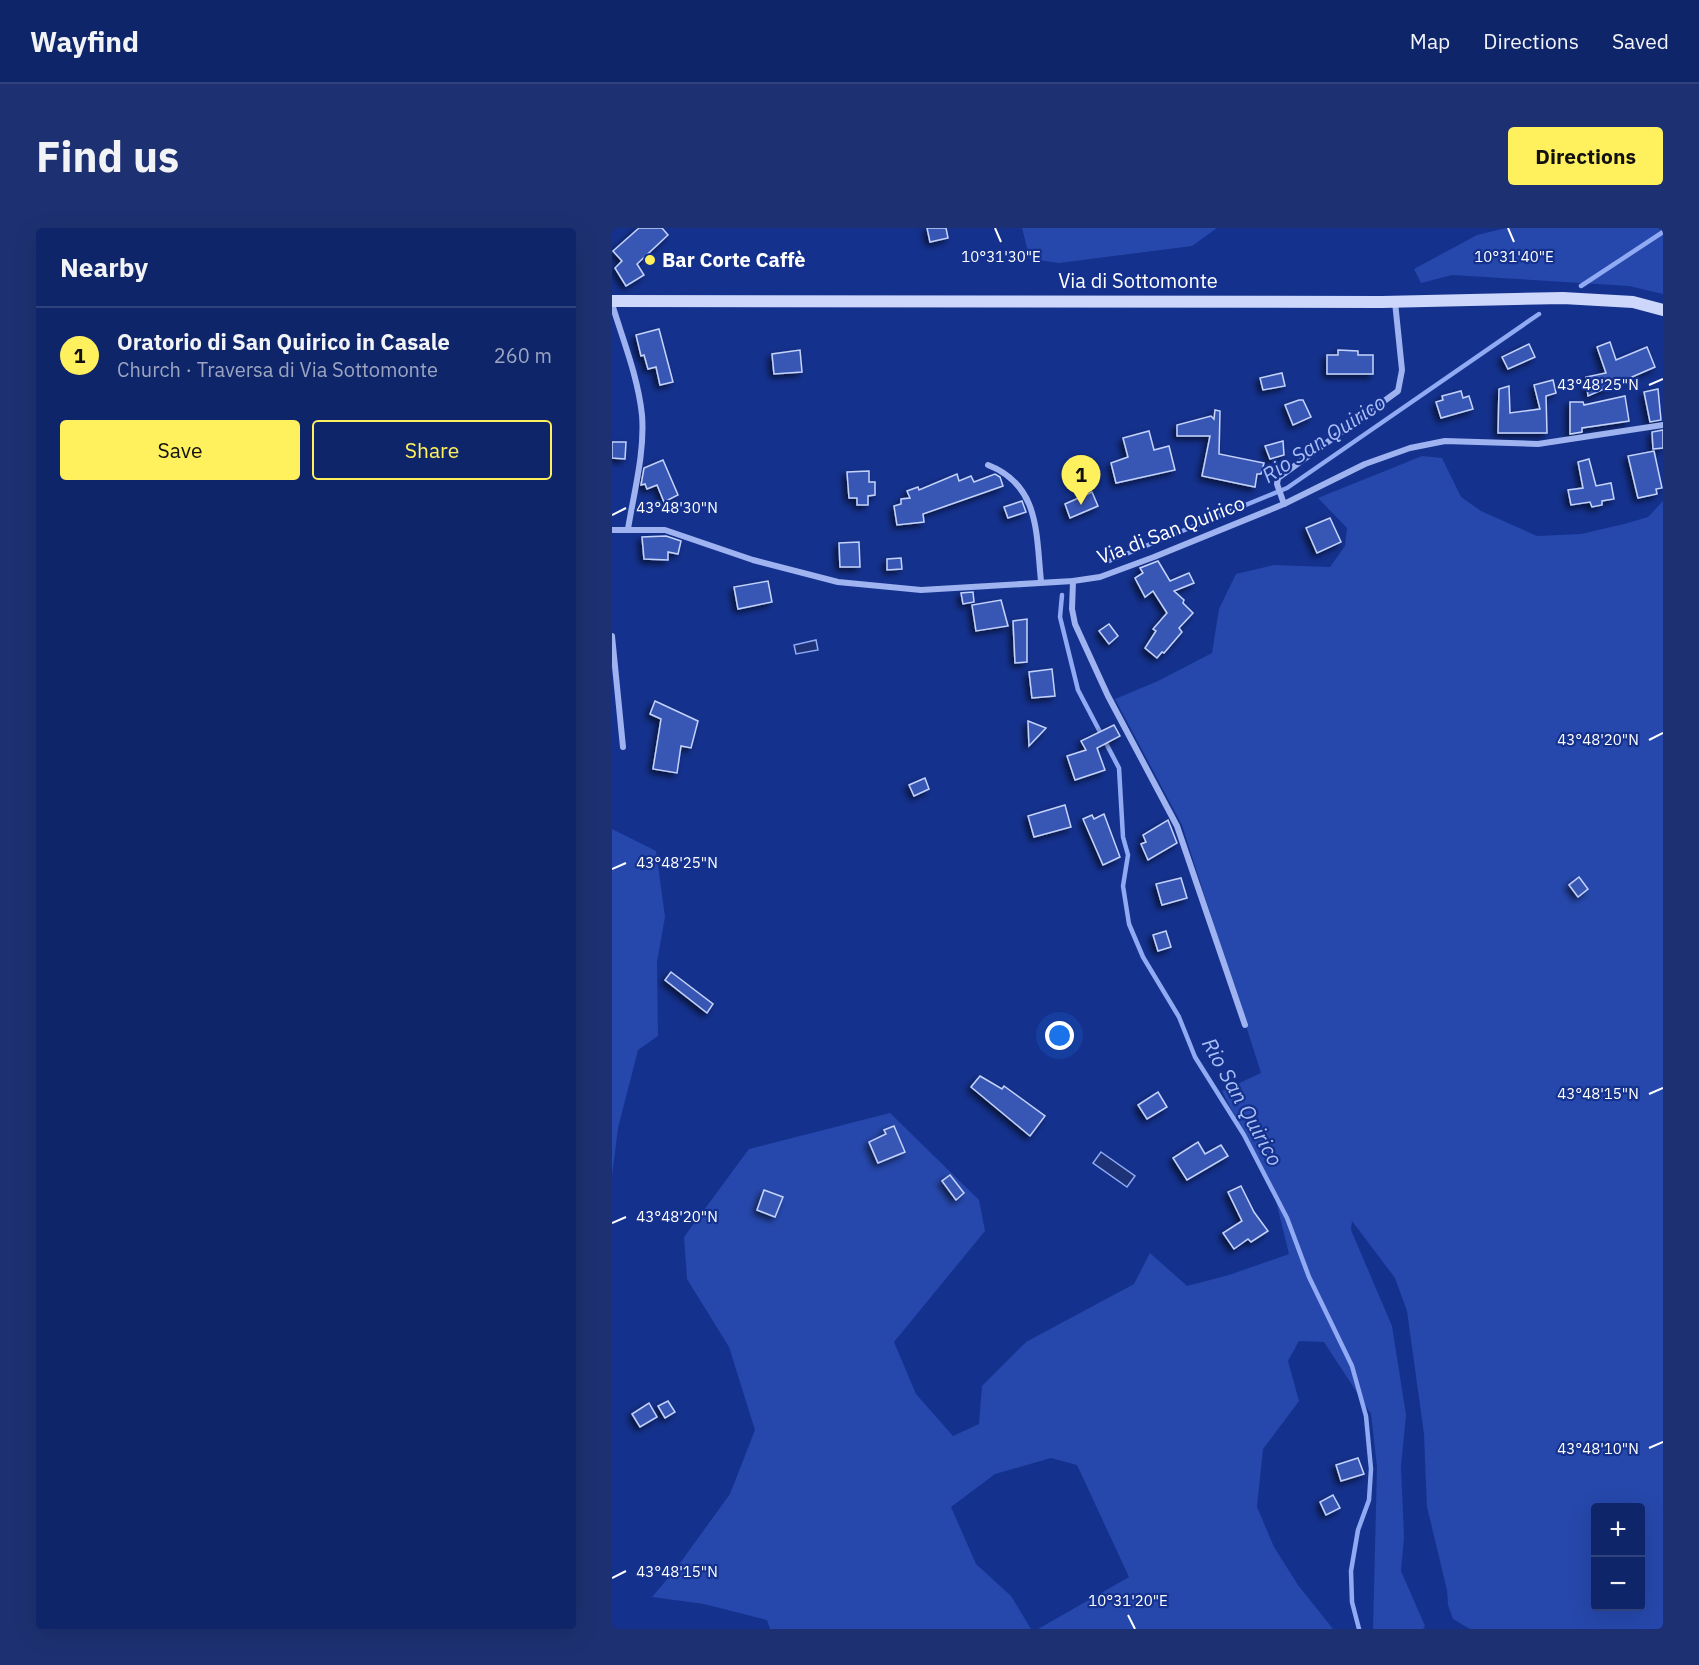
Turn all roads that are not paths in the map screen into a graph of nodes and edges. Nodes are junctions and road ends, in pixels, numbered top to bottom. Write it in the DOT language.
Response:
graph roads {
  1 [pos="1395,301"];
  2 [pos="612,302"];
  3 [pos="1663,310"];
  4 [pos="1663,425"];
  5 [pos="988,465"];
  6 [pos="1283,501"];
  7 [pos="628,529"];
  8 [pos="612,530"];
  9 [pos="1041,581"];
  10 [pos="1073,581"];
  11 [pos="612,636"];
  12 [pos="623,747"];
  13 [pos="1245,1025"];
  1 -- 2 [label="main road, Via di Sottomonte"];
  1 -- 3 [label="main road, Via di Sottomonte"];
  1 -- 6 [label="street"];
  2 -- 7 [label="street"];
  4 -- 6 [label="street, Via di San Quirico"];
  5 -- 9 [label="street"];
  6 -- 10 [label="street, Via di San Quirico"];
  7 -- 8 [label="street, Via di San Quirico"];
  7 -- 9 [label="street, Via di San Quirico"];
  9 -- 10 [label="street, Via di San Quirico"];
  10 -- 13 [label="street"];
  11 -- 12 [label="street"];
}
